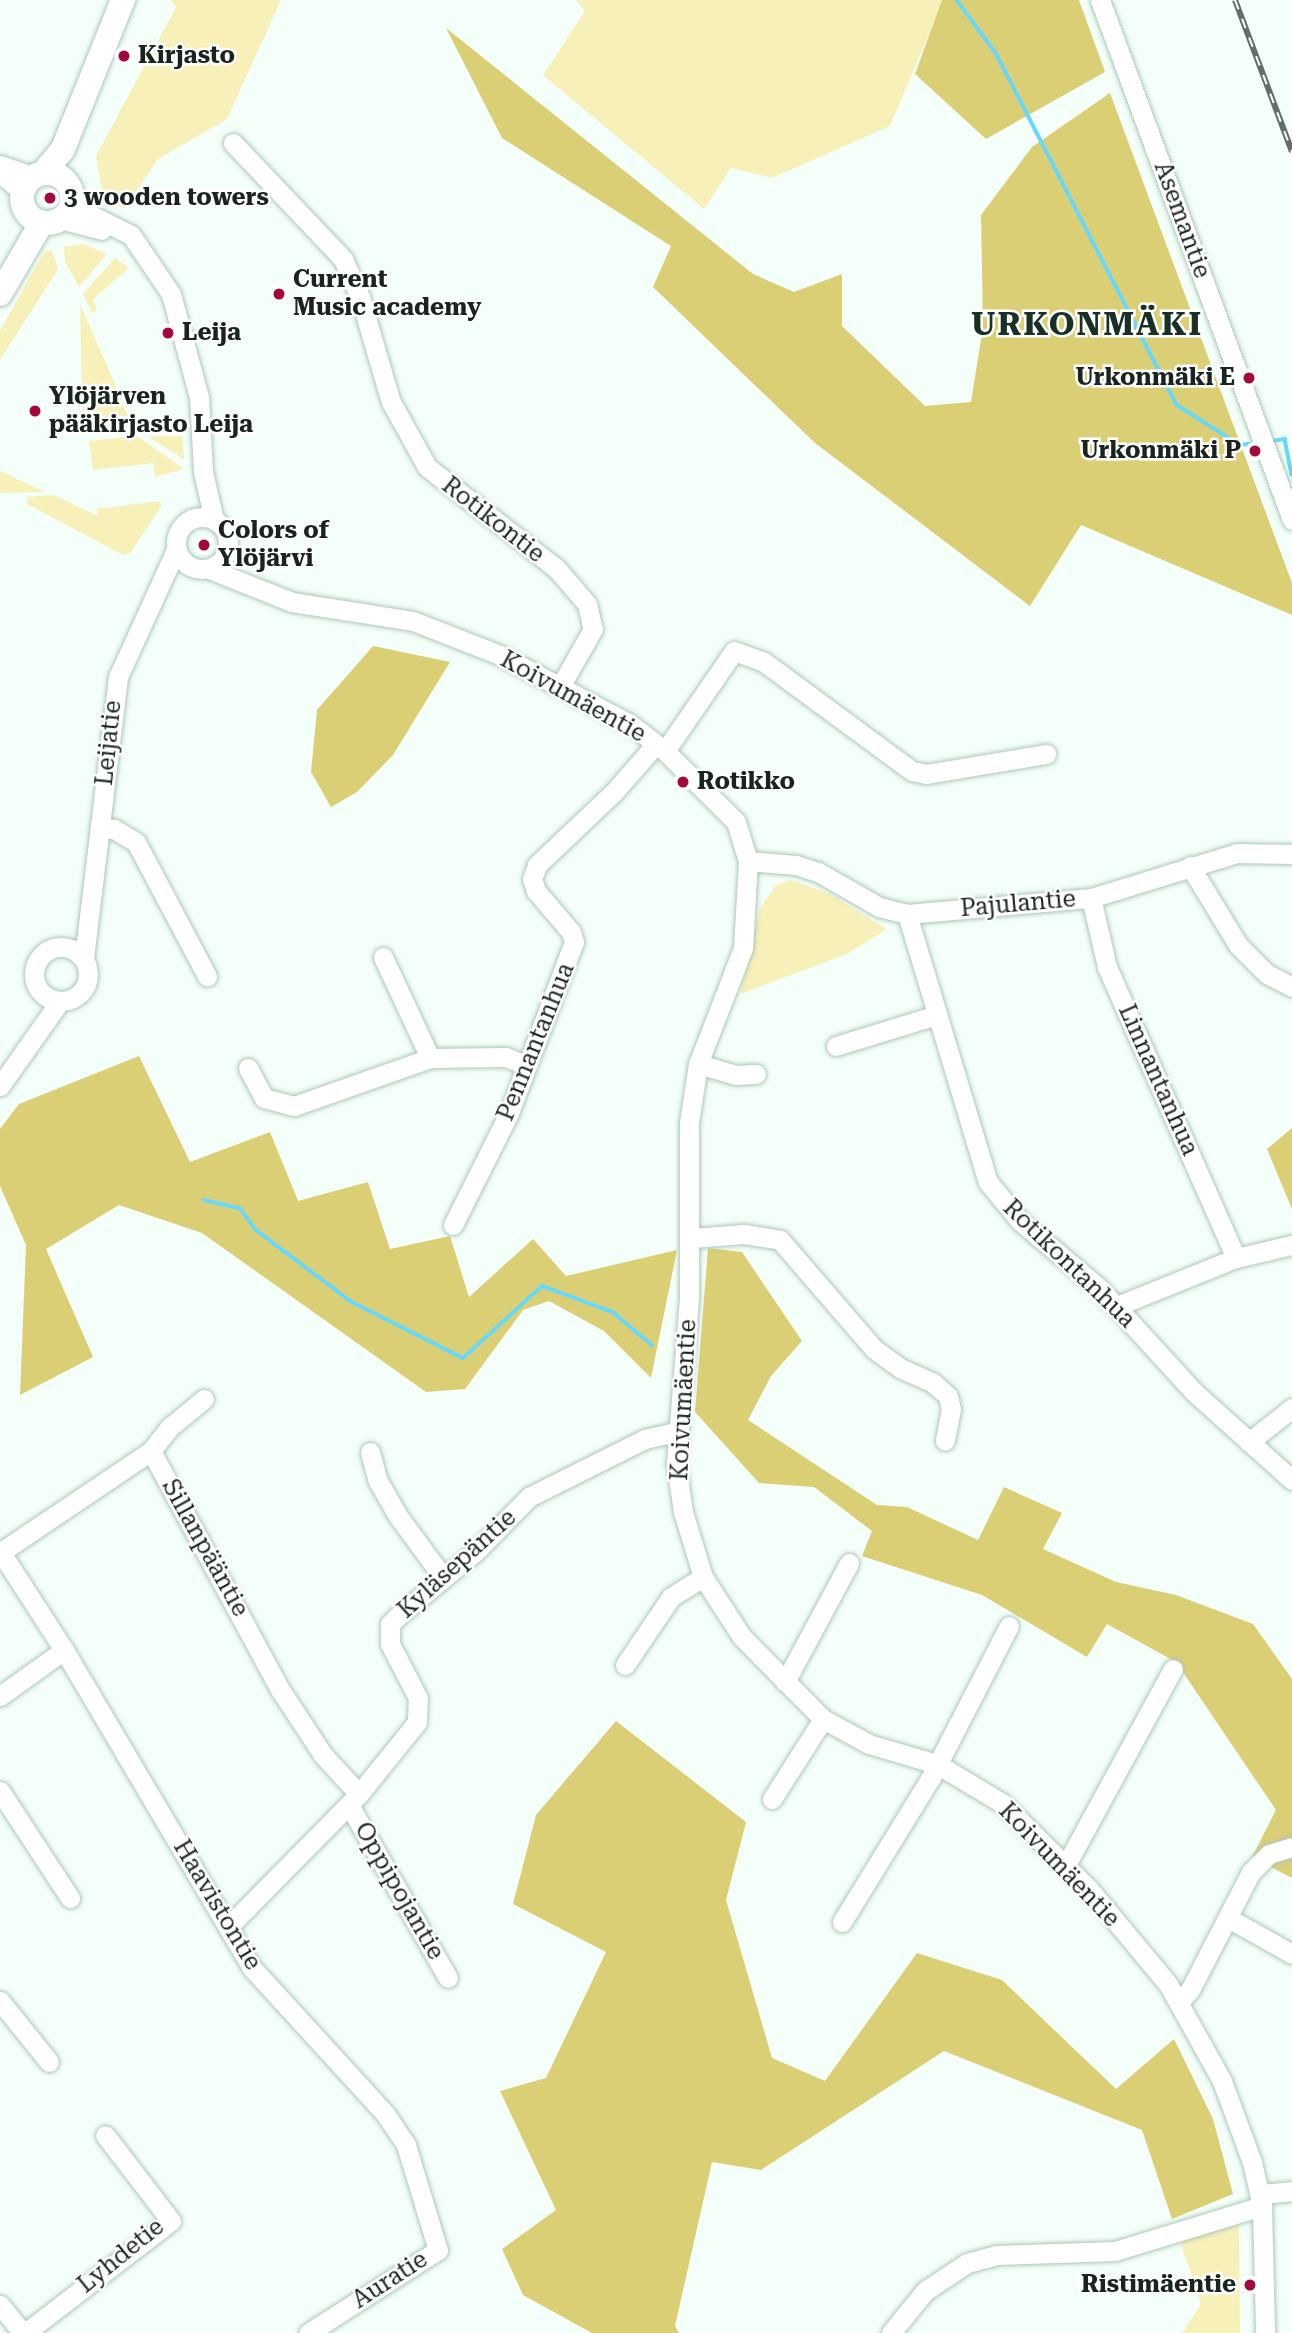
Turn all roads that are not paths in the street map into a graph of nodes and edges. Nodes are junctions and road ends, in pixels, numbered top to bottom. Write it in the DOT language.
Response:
graph roads {
  1 [pos="123,0"];
  2 [pos="1100,0"];
  3 [pos="101,57"];
  4 [pos="233,143"];
  5 [pos="0,164"];
  6 [pos="0,173"];
  7 [pos="70,189"];
  8 [pos="38,199"];
  9 [pos="150,260"];
  10 [pos="0,275"];
  11 [pos="0,294"];
  12 [pos="203,472"];
  13 [pos="193,519"];
  14 [pos="215,520"];
  15 [pos="1292,520"];
  16 [pos="176,550"];
  17 [pos="226,554"];
  18 [pos="200,568"];
  19 [pos="253,586"];
  20 [pos="152,602"];
  21 [pos="561,685"];
  22 [pos="660,747"];
  23 [pos="1046,754"];
  24 [pos="101,828"];
  25 [pos="1292,854"];
  26 [pos="748,861"];
  27 [pos="1190,866"];
  28 [pos="90,891"];
  29 [pos="1091,898"];
  30 [pos="906,914"];
  31 [pos="65,947"];
  32 [pos="383,957"];
  33 [pos="84,958"];
  34 [pos="207,976"];
  35 [pos="36,985"];
  36 [pos="1292,987"];
  37 [pos="60,1001"];
  38 [pos="937,1015"];
  39 [pos="28,1042"];
  40 [pos="836,1046"];
  41 [pos="430,1058"];
  42 [pos="698,1064"];
  43 [pos="525,1065"];
  44 [pos="248,1068"];
  45 [pos="756,1073"];
  46 [pos="0,1086"];
  47 [pos="453,1226"];
  48 [pos="692,1238"];
  49 [pos="1292,1245"];
  50 [pos="1237,1258"];
  51 [pos="1116,1306"];
  52 [pos="204,1399"];
  53 [pos="1292,1408"];
  54 [pos="678,1431"];
  55 [pos="945,1440"];
  56 [pos="1249,1441"];
  57 [pos="151,1451"];
  58 [pos="370,1452"];
  59 [pos="1292,1480"];
  60 [pos="1,1551"];
  61 [pos="849,1563"];
  62 [pos="442,1576"];
  63 [pos="704,1577"];
  64 [pos="1009,1626"];
  65 [pos="64,1650"];
  66 [pos="625,1665"];
  67 [pos="1174,1669"];
  68 [pos="785,1682"];
  69 [pos="0,1696"];
  70 [pos="822,1719"];
  71 [pos="937,1764"];
  72 [pos="0,1791"];
  73 [pos="772,1798"];
  74 [pos="354,1799"];
  75 [pos="1292,1847"];
  76 [pos="1066,1865"];
  77 [pos="70,1898"];
  78 [pos="1228,1918"];
  79 [pos="842,1922"];
  80 [pos="229,1926"];
  81 [pos="1292,1954"];
  82 [pos="449,1978"];
  83 [pos="0,2001"];
  84 [pos="1180,2001"];
  85 [pos="49,2062"];
  86 [pos="105,2136"];
  87 [pos="1292,2191"];
  88 [pos="1261,2200"];
  89 [pos="438,2250"];
  90 [pos="0,2305"];
  91 [pos="24,2333"];
  92 [pos="308,2333"];
  93 [pos="891,2333"];
  94 [pos="1265,2333"];
  1 -- 3 [label="main road"];
  2 -- 15 [label="street, Asemantie"];
  3 -- 7 [label="main road"];
  3 -- 8 [label="main road"];
  4 -- 21 [label="street, Rotikontie"];
  5 -- 8 [label="street"];
  6 -- 8 [label="street"];
  7 -- 8 [label="main road"];
  7 -- 8 [label="main road"];
  7 -- 9 [label="street"];
  8 -- 9 [label="street"];
  8 -- 10 [label="main road"];
  8 -- 11 [label="main road"];
  9 -- 12 [label="street"];
  12 -- 13 [label="street"];
  12 -- 14 [label="street"];
  13 -- 14 [label="street"];
  13 -- 16 [label="street"];
  14 -- 17 [label="street"];
  16 -- 18 [label="street"];
  16 -- 20 [label="street, Leijatie"];
  17 -- 18 [label="street"];
  17 -- 19 [label="street"];
  18 -- 19 [label="street, Koivumäentie"];
  18 -- 20 [label="street, Leijatie"];
  19 -- 21 [label="street, Koivumäentie"];
  20 -- 24 [label="street, Leijatie"];
  21 -- 22 [label="street, Koivumäentie"];
  22 -- 23 [label="street"];
  22 -- 26 [label="street, Koivumäentie"];
  22 -- 43 [label="street, Pennantanhua"];
  24 -- 28 [label="street, Leijatie"];
  24 -- 34 [label="street"];
  25 -- 27 [label="street, Pajulantie"];
  26 -- 30 [label="street, Pajulantie"];
  26 -- 42 [label="street, Koivumäentie"];
  27 -- 29 [label="street, Pajulantie"];
  27 -- 36 [label="street"];
  28 -- 31 [label="street, Leijatie"];
  28 -- 33 [label="street, Leijatie"];
  29 -- 30 [label="street, Pajulantie"];
  29 -- 50 [label="street, Linnantanhua"];
  30 -- 38 [label="street, Rotikontanhua"];
  31 -- 33 [label="street"];
  31 -- 35 [label="street, Leijatie"];
  32 -- 41 [label="street"];
  33 -- 37 [label="street, Leijatie"];
  35 -- 37 [label="street"];
  35 -- 39 [label="street, Leijatie"];
  37 -- 39 [label="street, Leijatie"];
  38 -- 40 [label="street"];
  38 -- 51 [label="street, Rotikontanhua"];
  39 -- 46 [label="street, Leijatie"];
  41 -- 43 [label="street"];
  41 -- 44 [label="street"];
  42 -- 45 [label="street"];
  42 -- 48 [label="street, Koivumäentie"];
  43 -- 47 [label="street, Pennantanhua"];
  48 -- 54 [label="street, Koivumäentie"];
  48 -- 55 [label="street"];
  49 -- 50 [label="street"];
  50 -- 51 [label="street"];
  51 -- 56 [label="street, Rotikontanhua"];
  52 -- 57 [label="street"];
  53 -- 56 [label="street"];
  54 -- 62 [label="street, Kyläsepäntie"];
  54 -- 63 [label="street, Koivumäentie"];
  56 -- 59 [label="street, Rotikontanhua"];
  57 -- 60 [label="street, Sillanpääntie"];
  57 -- 74 [label="street, Sillanpääntie"];
  58 -- 62 [label="street"];
  60 -- 65 [label="street, Haavistontie"];
  61 -- 68 [label="street"];
  62 -- 74 [label="street, Kyläsepäntie"];
  63 -- 66 [label="street"];
  63 -- 68 [label="street, Koivumäentie"];
  64 -- 71 [label="street"];
  65 -- 69 [label="street"];
  65 -- 80 [label="street, Haavistontie"];
  67 -- 76 [label="street"];
  68 -- 70 [label="street, Koivumäentie"];
  70 -- 71 [label="street, Koivumäentie"];
  70 -- 73 [label="street"];
  71 -- 76 [label="street, Koivumäentie"];
  71 -- 79 [label="street"];
  72 -- 77 [label="street"];
  74 -- 80 [label="street, Kyläsepäntie"];
  74 -- 82 [label="street, Oppipojantie"];
  75 -- 78 [label="street"];
  76 -- 84 [label="street, Koivumäentie"];
  78 -- 81 [label="street"];
  78 -- 84 [label="street"];
  80 -- 89 [label="street, Haavistontie"];
  83 -- 85 [label="street"];
  84 -- 88 [label="street, Koivumäentie"];
  86 -- 91 [label="street, Lyhdetie"];
  87 -- 88 [label="street"];
  88 -- 93 [label="street"];
  88 -- 94 [label="street, Koivumäentie"];
  89 -- 92 [label="street, Auratie"];
  90 -- 91 [label="street"];
}
